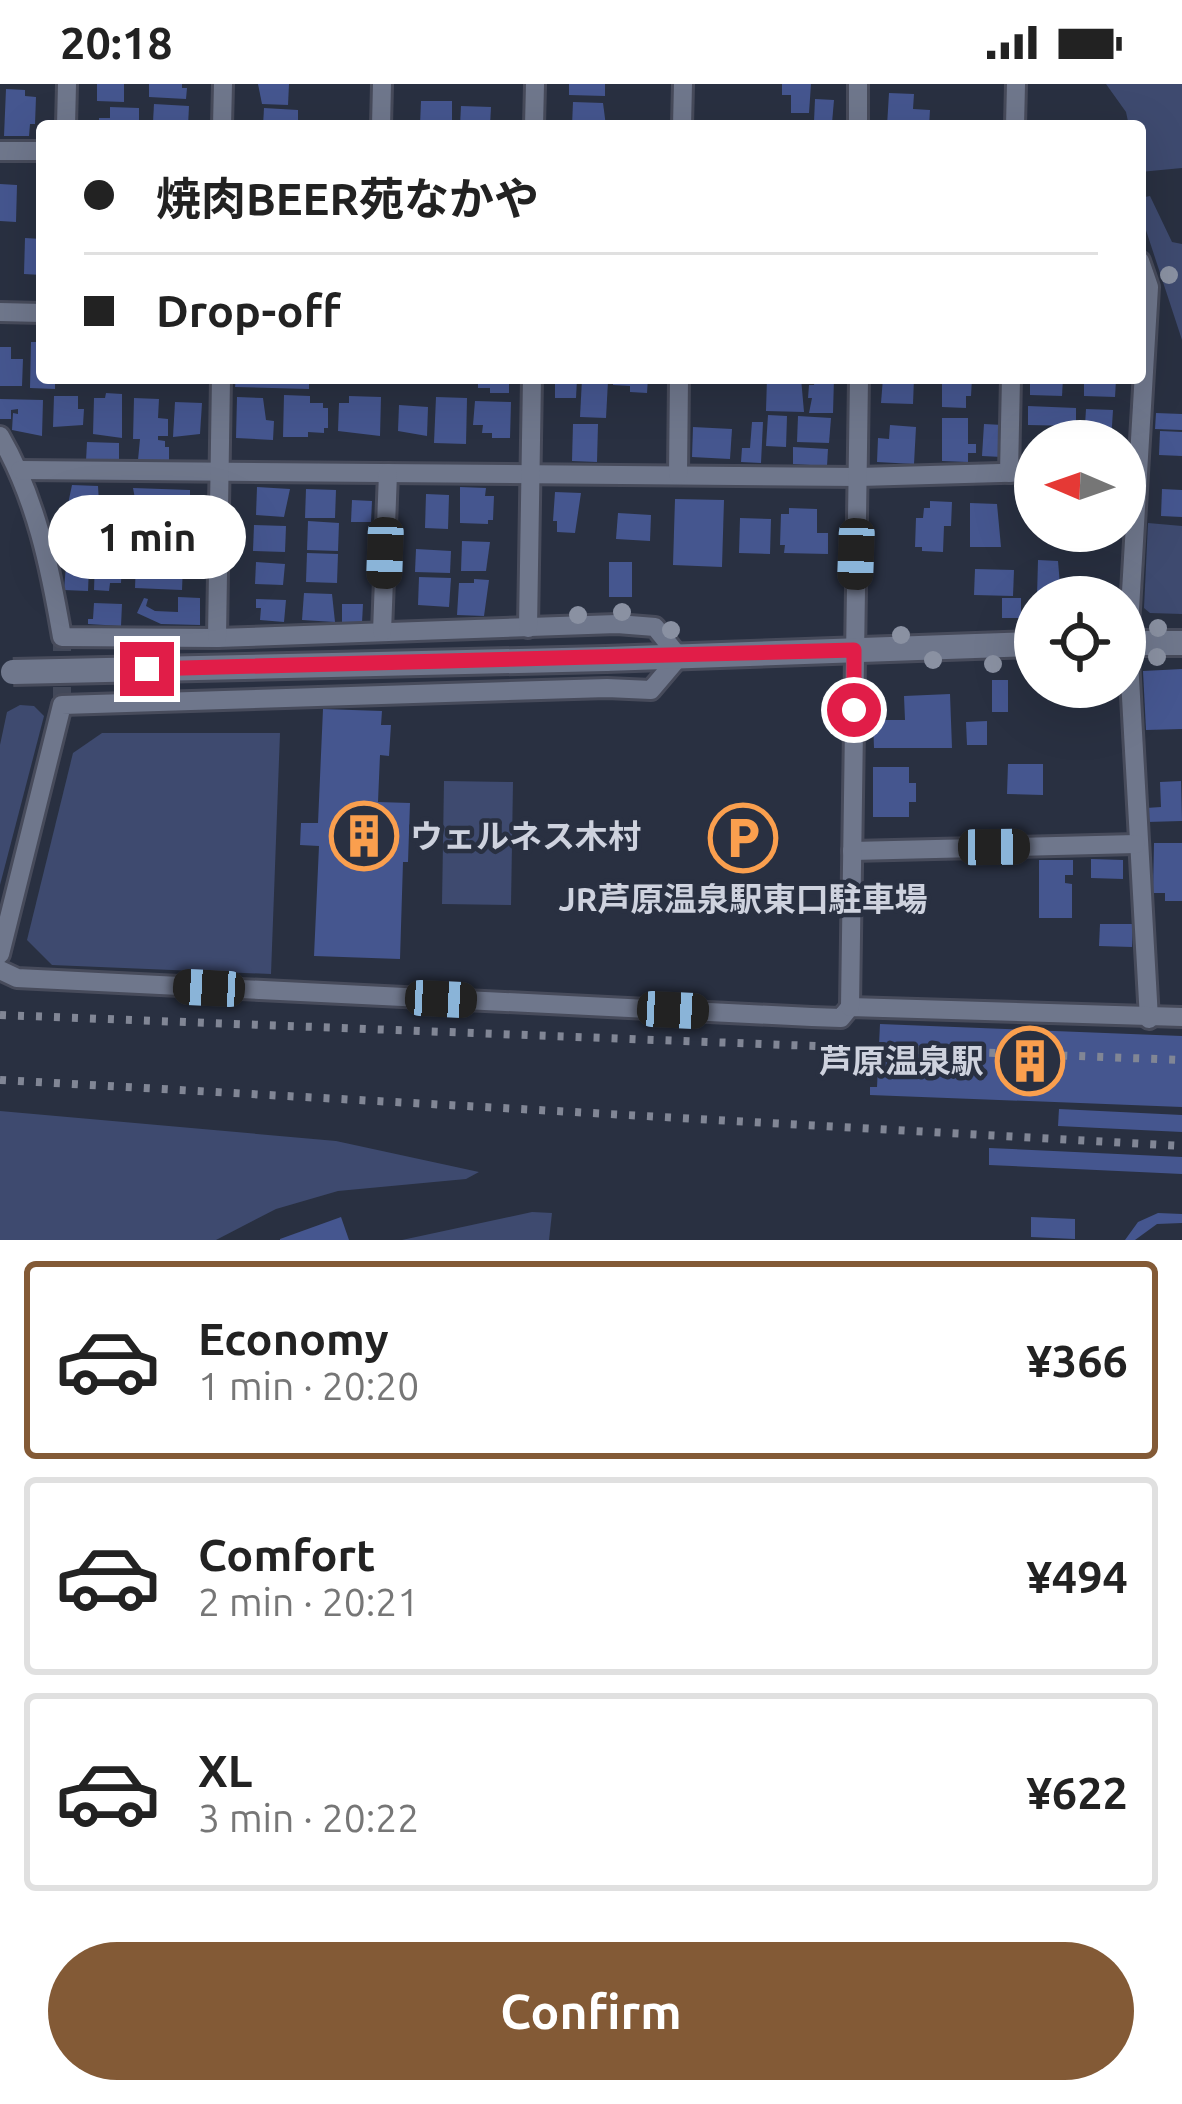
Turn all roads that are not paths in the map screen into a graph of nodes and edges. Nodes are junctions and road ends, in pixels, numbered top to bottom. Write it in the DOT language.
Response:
graph roads {
  1 [pos="67,84"];
  2 [pos="223,84"];
  3 [pos="382,84"];
  4 [pos="535,84"];
  5 [pos="683,84"];
  6 [pos="858,84"];
  7 [pos="1016,84"];
  8 [pos="66,120"];
  9 [pos="223,120"];
  10 [pos="381,120"];
  11 [pos="534,120"];
  12 [pos="682,120"];
  13 [pos="859,120"];
  14 [pos="1015,120"];
  15 [pos="0,151"];
  16 [pos="36,151"];
  17 [pos="1146,278"];
  18 [pos="0,312"];
  19 [pos="36,313"];
  20 [pos="1146,317"];
  21 [pos="221,384"];
  22 [pos="532,384"];
  23 [pos="679,384"];
  24 [pos="859,384"];
  25 [pos="1011,384"];
  26 [pos="1139,384"];
  27 [pos="1136,420"];
  28 [pos="0,436"];
  29 [pos="20,470"];
  30 [pos="220,472"];
  31 [pos="388,473"];
  32 [pos="1010,473"];
  33 [pos="1014,473"];
  34 [pos="530,474"];
  35 [pos="678,476"];
  36 [pos="859,477"];
  37 [pos="528,628"];
  38 [pos="382,632"];
  39 [pos="217,638"];
  40 [pos="1146,643"];
  41 [pos="1182,643"];
  42 [pos="1014,645"];
  43 [pos="854,650"];
  44 [pos="680,657"];
  45 [pos="6,672"];
  46 [pos="1129,708"];
  47 [pos="1136,844"];
  48 [pos="852,851"];
  49 [pos="0,954"];
  50 [pos="0,970"];
  51 [pos="850,1007"];
  52 [pos="1182,1017"];
  53 [pos="1149,1018"];
  1 -- 8 [label="street"];
  2 -- 9 [label="street"];
  3 -- 10 [label="street"];
  4 -- 11 [label="street"];
  5 -- 12 [label="street"];
  6 -- 13 [label="street"];
  7 -- 14 [label="street"];
  15 -- 16 [label="street"];
  17 -- 20 [label="street"];
  18 -- 19 [label="street"];
  21 -- 30 [label="street"];
  22 -- 34 [label="street"];
  23 -- 35 [label="street"];
  24 -- 36 [label="street"];
  25 -- 32 [label="street"];
  26 -- 27 [label="street"];
  28 -- 29 [label="street"];
  29 -- 30 [label="street"];
  29 -- 39 [label="street"];
  30 -- 31 [label="street"];
  30 -- 39 [label="street"];
  31 -- 34 [label="street"];
  31 -- 38 [label="street"];
  32 -- 33 [label="street"];
  32 -- 36 [label="street"];
  34 -- 35 [label="street"];
  34 -- 37 [label="street"];
  35 -- 36 [label="street"];
  36 -- 43 [label="street"];
  37 -- 38 [label="street"];
  37 -- 44 [label="street"];
  38 -- 39 [label="street"];
  40 -- 41 [label="street"];
  42 -- 43 [label="street"];
  43 -- 44 [label="street"];
  43 -- 48 [label="street"];
  44 -- 45 [label="street, bridge"];
  44 -- 49 [label="street"];
  46 -- 47 [label="street"];
  47 -- 48 [label="street"];
  47 -- 53 [label="street"];
  48 -- 51 [label="street"];
  50 -- 51 [label="street"];
  51 -- 53 [label="street"];
  52 -- 53 [label="street"];
}
